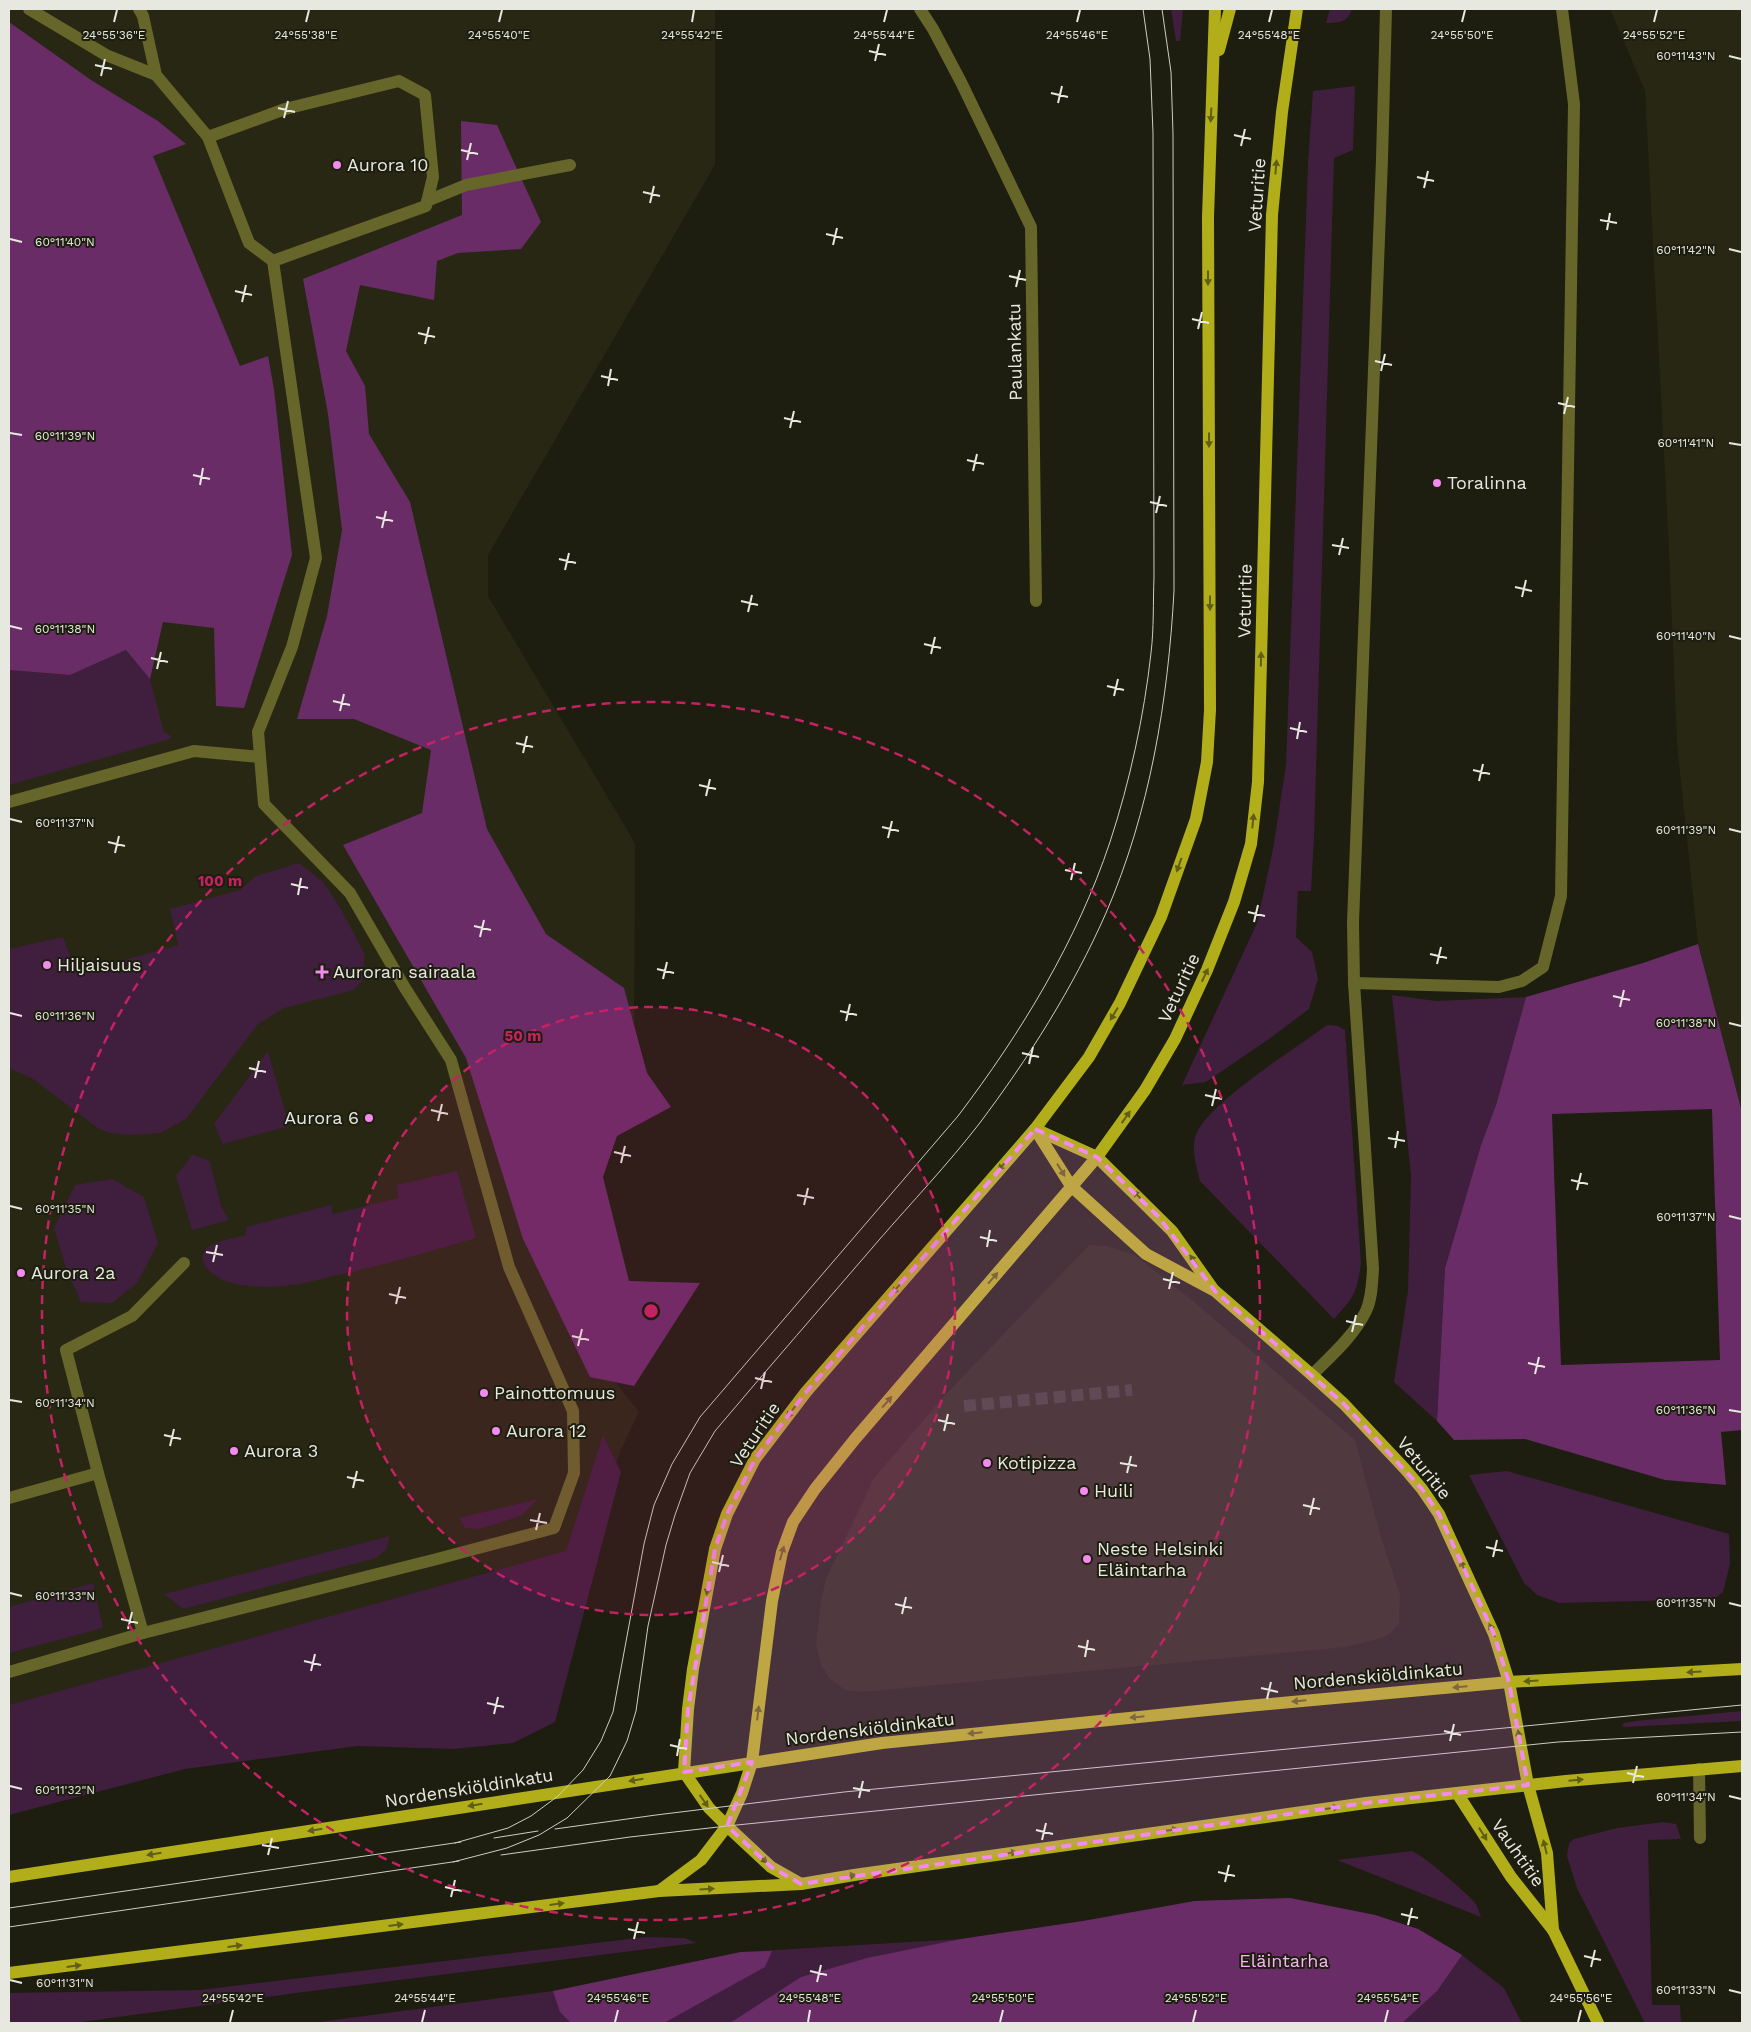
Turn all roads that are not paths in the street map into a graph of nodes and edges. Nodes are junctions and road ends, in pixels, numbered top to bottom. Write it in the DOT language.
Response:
graph roads {
  1 [pos="29,9"];
  2 [pos="139,9"];
  3 [pos="920,9"];
  4 [pos="1215,9"];
  5 [pos="1230,9"];
  6 [pos="1297,9"];
  7 [pos="1386,9"];
  8 [pos="1562,9"];
  9 [pos="1214,66"];
  10 [pos="156,76"];
  11 [pos="208,137"];
  12 [pos="570,165"];
  13 [pos="427,202"];
  14 [pos="273,260"];
  15 [pos="1036,601"];
  16 [pos="260,757"];
  17 [pos="9,802"];
  18 [pos="1354,983"];
  19 [pos="1035,1128"];
  20 [pos="1098,1157"];
  21 [pos="1071,1186"];
  22 [pos="184,1263"];
  23 [pos="1215,1291"];
  24 [pos="1312,1375"];
  25 [pos="98,1473"];
  26 [pos="9,1498"];
  27 [pos="143,1633"];
  28 [pos="1742,1669"];
  29 [pos="9,1672"];
  30 [pos="1509,1682"];
  31 [pos="752,1762"];
  32 [pos="1742,1766"];
  33 [pos="1699,1769"];
  34 [pos="684,1772"];
  35 [pos="1528,1785"];
  36 [pos="1458,1793"];
  37 [pos="727,1826"];
  38 [pos="1700,1838"];
  39 [pos="9,1877"];
  40 [pos="801,1884"];
  41 [pos="659,1891"];
  42 [pos="1553,1930"];
  43 [pos="9,1973"];
  44 [pos="1598,2023"];
  1 -- 10 [label="lane"];
  2 -- 10 [label="lane"];
  3 -- 15 [label="lane, Paulankatu"];
  4 -- 9 [label="main road, Veturitie"];
  5 -- 9 [label="main road, Veturitie"];
  20 -- 6 [label="main road, Veturitie, one-way"];
  7 -- 18 [label="lane"];
  8 -- 18 [label="lane"];
  9 -- 19 [label="main road, Veturitie, one-way"];
  10 -- 11 [label="lane"];
  11 -- 13 [label="lane"];
  11 -- 14 [label="lane"];
  12 -- 13 [label="lane"];
  13 -- 14 [label="lane"];
  14 -- 16 [label="lane"];
  16 -- 17 [label="lane"];
  16 -- 27 [label="lane"];
  18 -- 24 [label="lane"];
  19 -- 20 [label="main road, Veturitie"];
  19 -- 21 [label="main road, Veturitie, one-way"];
  19 -- 34 [label="main road, Veturitie, one-way"];
  20 -- 21 [label="main road, Veturitie"];
  23 -- 20 [label="main road, Veturitie, one-way"];
  21 -- 23 [label="main road, Veturitie"];
  31 -- 21 [label="main road, Veturitie, one-way"];
  22 -- 25 [label="lane"];
  23 -- 24 [label="main road, Veturitie"];
  30 -- 24 [label="main road, Veturitie, one-way"];
  25 -- 26 [label="lane"];
  25 -- 27 [label="lane"];
  27 -- 29 [label="lane"];
  28 -- 30 [label="main road, Nordenskiöldinkatu, one-way"];
  30 -- 31 [label="main road, Nordenskiöldinkatu, one-way"];
  35 -- 30 [label="main road, Veturitie, one-way"];
  31 -- 34 [label="main road, Nordenskiöldinkatu"];
  31 -- 37 [label="main road, Veturitie"];
  32 -- 33 [label="main road"];
  35 -- 33 [label="main road, one-way"];
  33 -- 38 [label="lane"];
  34 -- 37 [label="main road, one-way"];
  34 -- 39 [label="main road, Nordenskiöldinkatu, one-way"];
  35 -- 36 [label="main road"];
  42 -- 35 [label="main road, Vauhtitie, one-way"];
  40 -- 36 [label="main road, one-way"];
  36 -- 42 [label="main road, Vauhtitie, one-way"];
  37 -- 40 [label="main road, one-way"];
  37 -- 41 [label="main road, Veturitie"];
  41 -- 40 [label="main road, one-way"];
  43 -- 41 [label="main road, one-way"];
  42 -- 44 [label="main road, Vauhtitie"];
}
